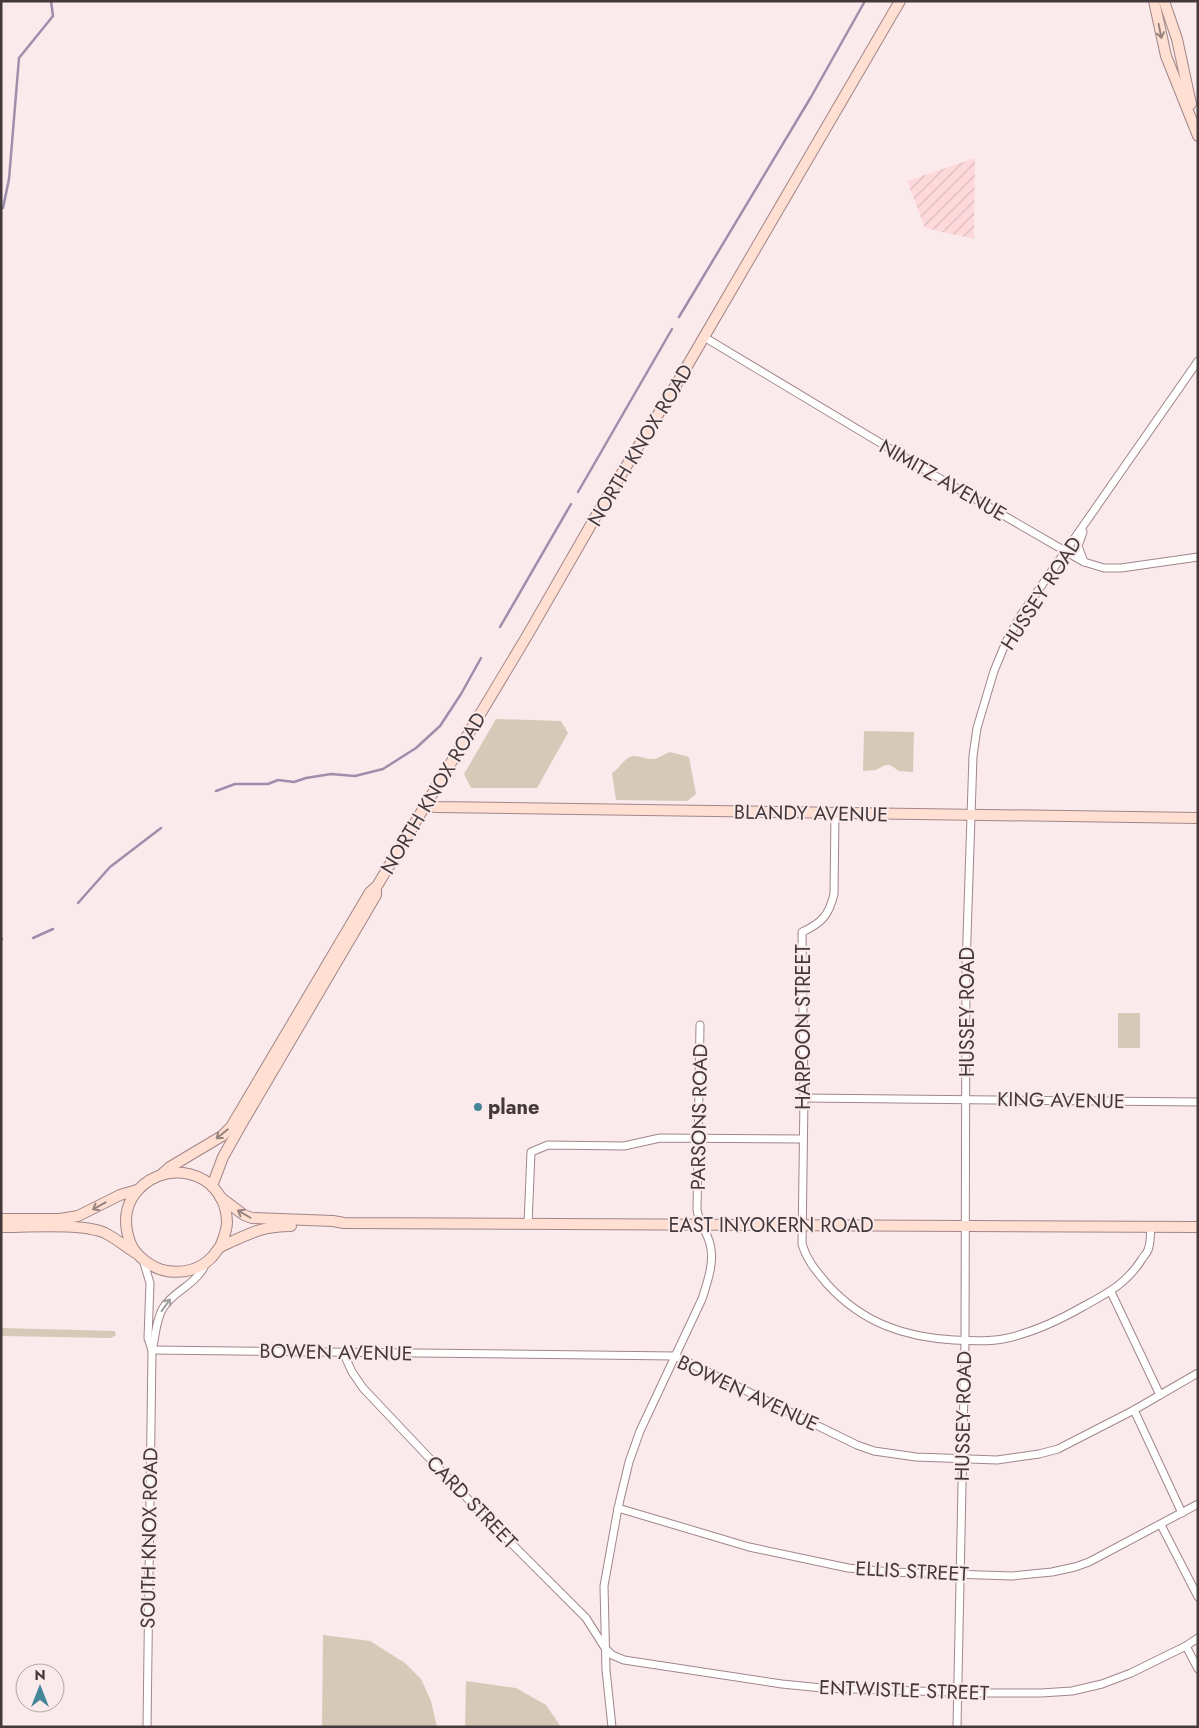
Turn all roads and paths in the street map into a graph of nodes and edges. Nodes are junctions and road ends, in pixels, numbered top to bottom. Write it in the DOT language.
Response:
graph roads {
  1 [pos="900,1"];
  2 [pos="1154,1"];
  3 [pos="1164,1"];
  4 [pos="1198,136"];
  5 [pos="704,337"];
  6 [pos="1198,361"];
  7 [pos="1086,524"];
  8 [pos="1066,552"];
  9 [pos="1198,557"];
  10 [pos="1084,562"];
  11 [pos="424,805"];
  12 [pos="835,813"];
  13 [pos="970,815"];
  14 [pos="1198,818"];
  15 [pos="376,886"];
  16 [pos="700,1025"];
  17 [pos="804,1098"];
  18 [pos="967,1099"];
  19 [pos="1198,1102"];
  20 [pos="698,1138"];
  21 [pos="803,1139"];
  22 [pos="162,1173"];
  23 [pos="212,1186"];
  24 [pos="137,1190"];
  25 [pos="220,1197"];
  26 [pos="1,1219"];
  27 [pos="344,1223"];
  28 [pos="528,1224"];
  29 [pos="803,1225"];
  30 [pos="702,1226"];
  31 [pos="965,1226"];
  32 [pos="1,1227"];
  33 [pos="1151,1227"];
  34 [pos="1198,1227"];
  35 [pos="220,1247"];
  36 [pos="140,1256"];
  37 [pos="206,1262"];
  38 [pos="1111,1292"];
  39 [pos="965,1341"];
  40 [pos="152,1350"];
  41 [pos="343,1352"];
  42 [pos="675,1356"];
  43 [pos="1198,1374"];
  44 [pos="1160,1395"];
  45 [pos="1134,1410"];
  46 [pos="962,1458"];
  47 [pos="1198,1504"];
  48 [pos="618,1508"];
  49 [pos="1182,1512"];
  50 [pos="1161,1525"];
  51 [pos="959,1573"];
  52 [pos="1198,1597"];
  53 [pos="1198,1638"];
  54 [pos="1186,1646"];
  55 [pos="605,1648"];
  56 [pos="1198,1669"];
  57 [pos="957,1692"];
  58 [pos="147,1727"];
  59 [pos="612,1727"];
  60 [pos="957,1727"];
  1 -- 5 [label="street, NORTH KNOX ROAD"];
  2 -- 4 [label="street, one-way"];
  3 -- 4 [label="street"];
  5 -- 8 [label="street, NIMITZ AVENUE"];
  5 -- 11 [label="street, NORTH KNOX ROAD"];
  6 -- 7 [label="street, HUSSEY ROAD"];
  7 -- 8 [label="street, HUSSEY ROAD"];
  7 -- 10 [label="street"];
  8 -- 10 [label="street, NIMITZ AVENUE"];
  8 -- 13 [label="street, HUSSEY ROAD"];
  9 -- 10 [label="street, NIMITZ AVENUE"];
  11 -- 12 [label="street, BLANDY AVENUE"];
  11 -- 15 [label="street, NORTH KNOX ROAD"];
  12 -- 13 [label="street, BLANDY AVENUE"];
  12 -- 17 [label="street, HARPOON STREET"];
  13 -- 14 [label="street, BLANDY AVENUE"];
  13 -- 18 [label="street, HUSSEY ROAD"];
  15 -- 22 [label="street, NORTH KNOX ROAD, one-way"];
  15 -- 23 [label="street, NORTH KNOX ROAD"];
  16 -- 20 [label="street, PARSONS ROAD"];
  17 -- 18 [label="street, KING AVENUE"];
  17 -- 21 [label="street, HARPOON STREET"];
  18 -- 19 [label="street, KING AVENUE"];
  18 -- 31 [label="street, HUSSEY ROAD"];
  20 -- 21 [label="street"];
  20 -- 28 [label="street"];
  20 -- 30 [label="street, PARSONS ROAD"];
  21 -- 29 [label="street, HARPOON STREET"];
  22 -- 23 [label="street"];
  22 -- 24 [label="street"];
  23 -- 25 [label="street"];
  24 -- 26 [label="street, one-way"];
  24 -- 36 [label="street"];
  27 -- 25 [label="street, EAST INYOKERN ROAD, one-way"];
  25 -- 35 [label="street"];
  27 -- 28 [label="street, EAST INYOKERN ROAD"];
  27 -- 35 [label="street, EAST INYOKERN ROAD"];
  28 -- 30 [label="street, EAST INYOKERN ROAD"];
  29 -- 30 [label="street, EAST INYOKERN ROAD"];
  29 -- 31 [label="street, EAST INYOKERN ROAD"];
  29 -- 39 [label="street, HARPOON STREET"];
  30 -- 42 [label="street, PARSONS ROAD"];
  31 -- 33 [label="street, EAST INYOKERN ROAD"];
  31 -- 39 [label="street, HUSSEY ROAD"];
  32 -- 36 [label="street"];
  33 -- 34 [label="street, EAST INYOKERN ROAD"];
  33 -- 38 [label="street, HARPOON STREET"];
  35 -- 37 [label="street"];
  36 -- 37 [label="street"];
  36 -- 40 [label="street, SOUTH KNOX ROAD"];
  40 -- 37 [label="street, SOUTH KNOX ROAD, one-way"];
  38 -- 39 [label="street, HARPOON STREET"];
  38 -- 44 [label="street"];
  39 -- 46 [label="street, HUSSEY ROAD"];
  40 -- 41 [label="street, BOWEN AVENUE"];
  40 -- 58 [label="street, SOUTH KNOX ROAD"];
  41 -- 42 [label="street, BOWEN AVENUE"];
  41 -- 55 [label="street, CARD STREET"];
  42 -- 46 [label="street, BOWEN AVENUE"];
  42 -- 48 [label="street, PARSONS ROAD"];
  43 -- 44 [label="street, BOWEN AVENUE"];
  44 -- 45 [label="street, BOWEN AVENUE"];
  45 -- 46 [label="street, BOWEN AVENUE"];
  45 -- 49 [label="street"];
  46 -- 51 [label="street, HUSSEY ROAD"];
  47 -- 49 [label="street, ELLIS STREET"];
  48 -- 51 [label="street, ELLIS STREET"];
  48 -- 55 [label="street, PARSONS ROAD"];
  49 -- 50 [label="street, ELLIS STREET"];
  50 -- 51 [label="street, ELLIS STREET"];
  50 -- 52 [label="street"];
  51 -- 57 [label="street, HUSSEY ROAD"];
  53 -- 54 [label="street, ENTWISTLE STREET"];
  54 -- 56 [label="street"];
  54 -- 57 [label="street, ENTWISTLE STREET"];
  55 -- 57 [label="street, ENTWISTLE STREET"];
  55 -- 59 [label="street, PARSONS ROAD"];
  57 -- 60 [label="street, HUSSEY ROAD"];
}
